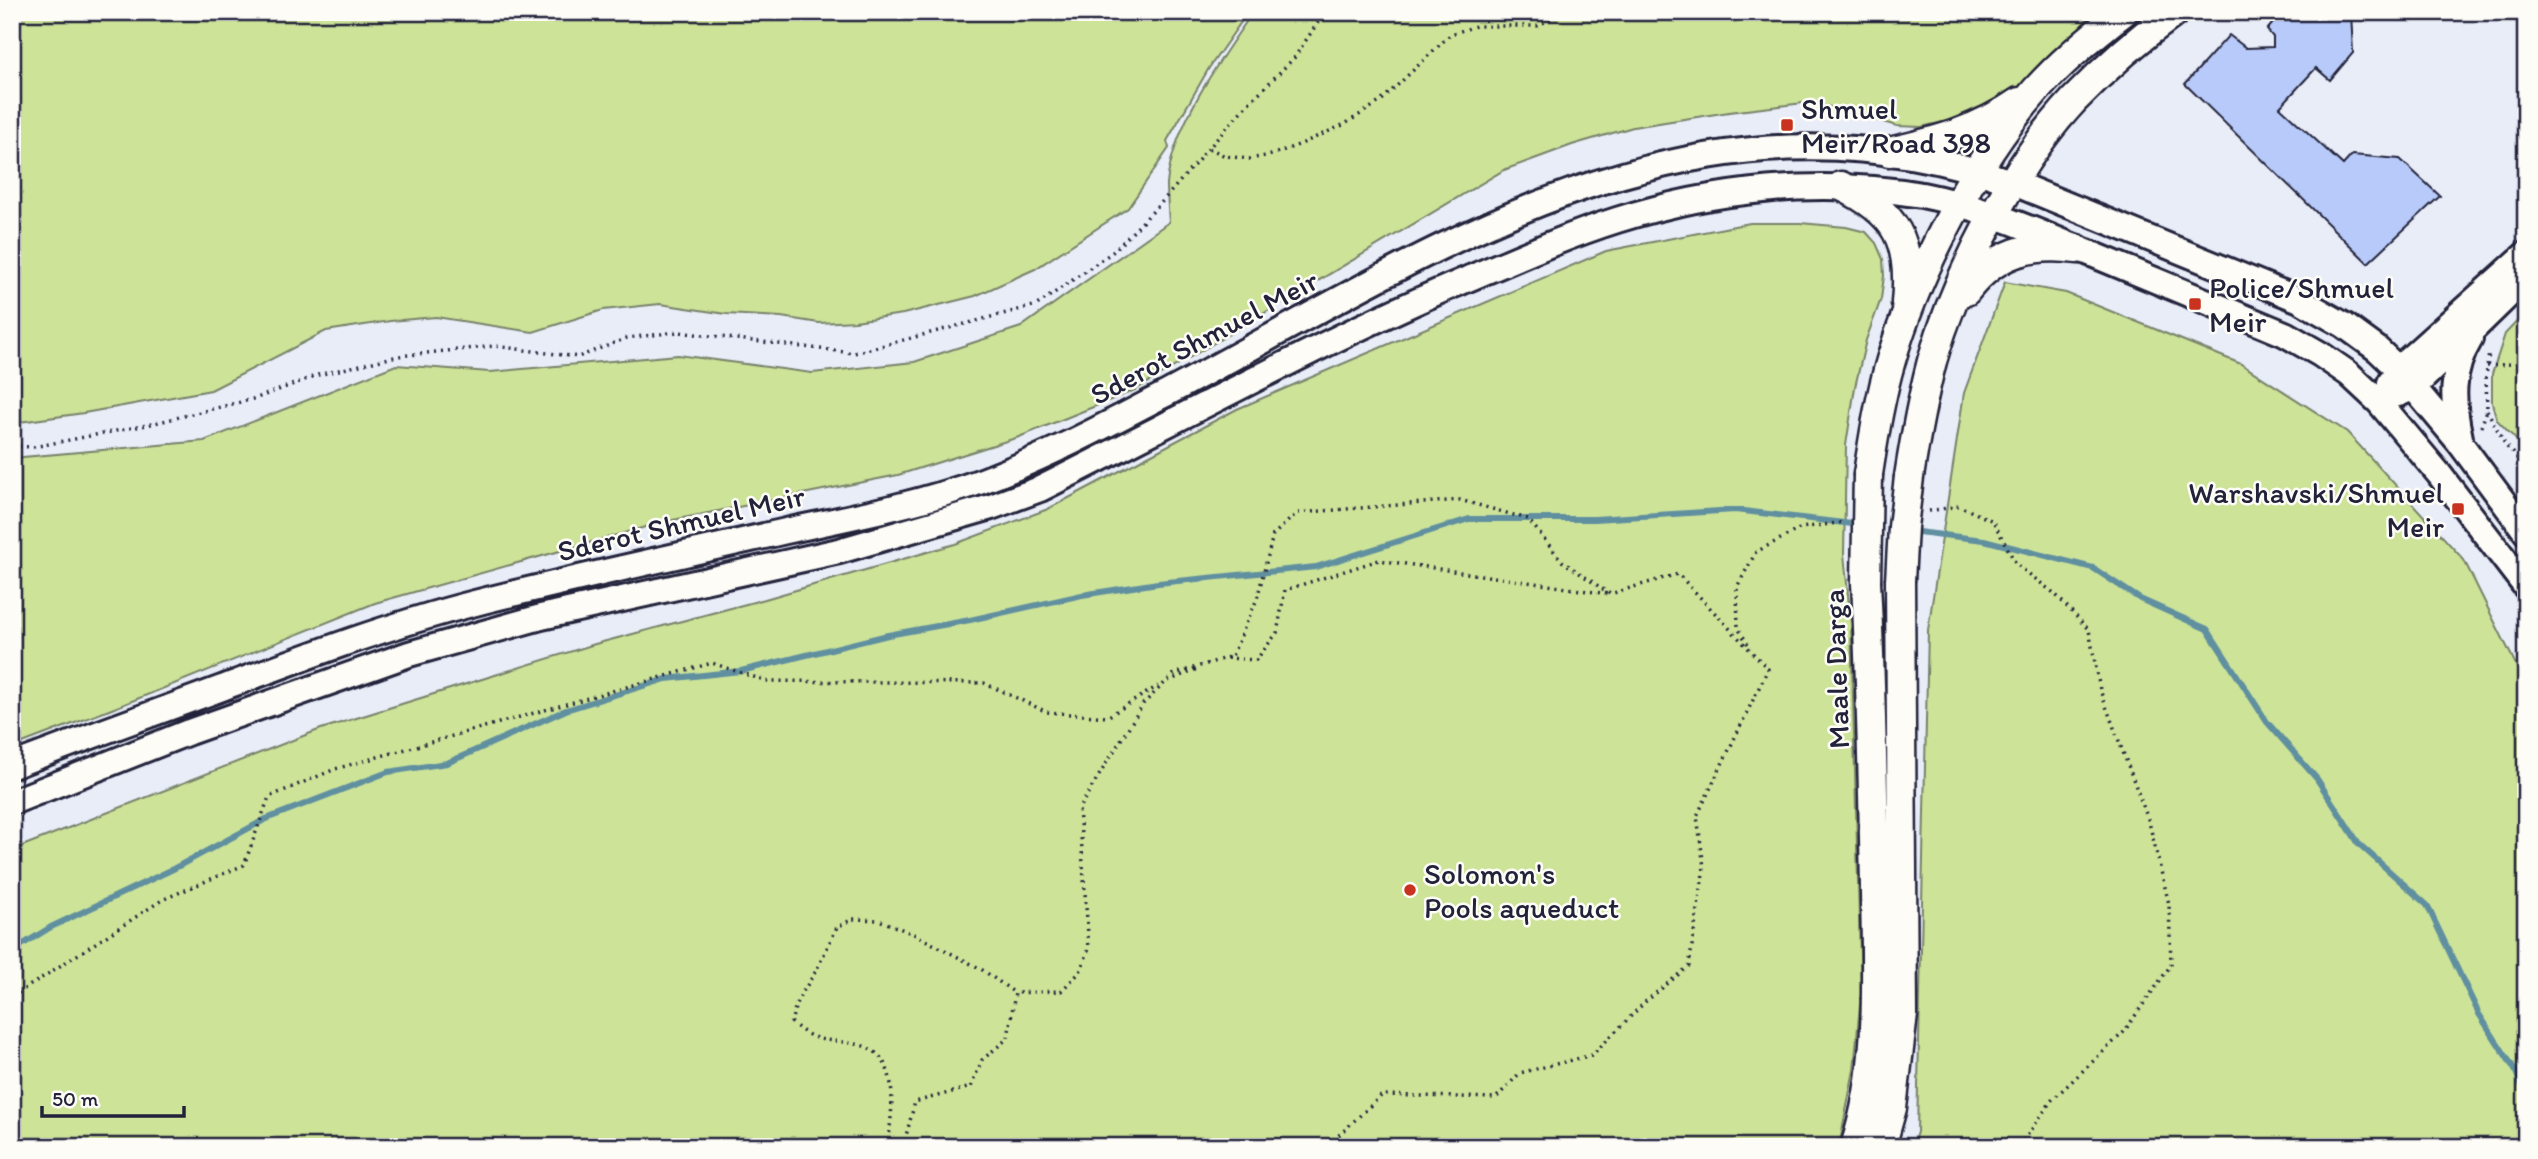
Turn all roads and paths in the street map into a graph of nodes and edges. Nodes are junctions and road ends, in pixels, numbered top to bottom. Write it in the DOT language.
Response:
graph roads {
  1 [pos="1325,12"];
  2 [pos="1564,12"];
  3 [pos="2123,12"];
  4 [pos="2175,12"];
  5 [pos="2036,90"];
  6 [pos="1209,148"];
  7 [pos="1889,152"];
  8 [pos="1979,171"];
  9 [pos="2014,183"];
  10 [pos="1841,186"];
  11 [pos="1960,204"];
  12 [pos="1995,216"];
  13 [pos="2077,249"];
  14 [pos="2526,254"];
  15 [pos="2526,278"];
  16 [pos="1949,312"];
  17 [pos="1905,320"];
  18 [pos="2485,333"];
  19 [pos="2526,360"];
  20 [pos="2487,366"];
  21 [pos="2406,378"];
  22 [pos="2379,402"];
  23 [pos="2487,410"];
  24 [pos="12,446"];
  25 [pos="2465,449"];
  26 [pos="2526,468"];
  27 [pos="1919,512"];
  28 [pos="1852,521"];
  29 [pos="2526,532"];
  30 [pos="2526,587"];
  31 [pos="1610,594"];
  32 [pos="1752,651"];
  33 [pos="1224,658"];
  34 [pos="1165,682"];
  35 [pos="12,766"];
  36 [pos="12,802"];
  37 [pos="1015,993"];
  38 [pos="12,997"];
  39 [pos="888,1147"];
  40 [pos="903,1147"];
  41 [pos="1326,1147"];
  42 [pos="1855,1147"];
  43 [pos="1881,1147"];
  44 [pos="2025,1147"];
  1 -- 6 [label="path"];
  2 -- 6 [label="path"];
  3 -- 5 [label="main road"];
  4 -- 9 [label="main road"];
  5 -- 7 [label="main road"];
  5 -- 8 [label="main road, Maale Darga"];
  6 -- 24 [label="path"];
  7 -- 8 [label="main road, Sderot Shmuel Meir"];
  7 -- 35 [label="main road, Sderot Shmuel Meir"];
  8 -- 9 [label="main road, Sderot Shmuel Meir"];
  8 -- 11 [label="main road, Maale Darga"];
  9 -- 12 [label="main road"];
  9 -- 21 [label="main road, Sderot Shmuel Meir"];
  10 -- 11 [label="main road, Sderot Shmuel Meir"];
  10 -- 17 [label="main road"];
  10 -- 36 [label="main road, Sderot Shmuel Meir"];
  11 -- 12 [label="main road, Sderot Shmuel Meir"];
  11 -- 17 [label="main road, Maale Darga"];
  12 -- 13 [label="main road, Sderot Shmuel Meir"];
  12 -- 16 [label="main road"];
  13 -- 16 [label="main road"];
  13 -- 22 [label="main road, Sderot Shmuel Meir"];
  14 -- 21 [label="main road"];
  15 -- 18 [label="main road"];
  16 -- 43 [label="main road, bridge"];
  17 -- 42 [label="main road, Maale Darga, bridge"];
  18 -- 20 [label="path"];
  18 -- 21 [label="main road"];
  18 -- 25 [label="main road"];
  19 -- 20 [label="path"];
  20 -- 23 [label="path"];
  21 -- 22 [label="main road"];
  21 -- 25 [label="main road, Sderot Shmuel Meir"];
  22 -- 30 [label="main road, Sderot Shmuel Meir"];
  23 -- 25 [label="path"];
  23 -- 26 [label="path"];
  25 -- 29 [label="main road, Sderot Shmuel Meir"];
  27 -- 44 [label="path"];
  28 -- 32 [label="path"];
  31 -- 32 [label="path"];
  31 -- 33 [label="path"];
  31 -- 33 [label="path"];
  32 -- 41 [label="path"];
  33 -- 34 [label="path"];
  34 -- 37 [label="path"];
  34 -- 38 [label="path"];
  37 -- 39 [label="path"];
  37 -- 40 [label="path"];
}
